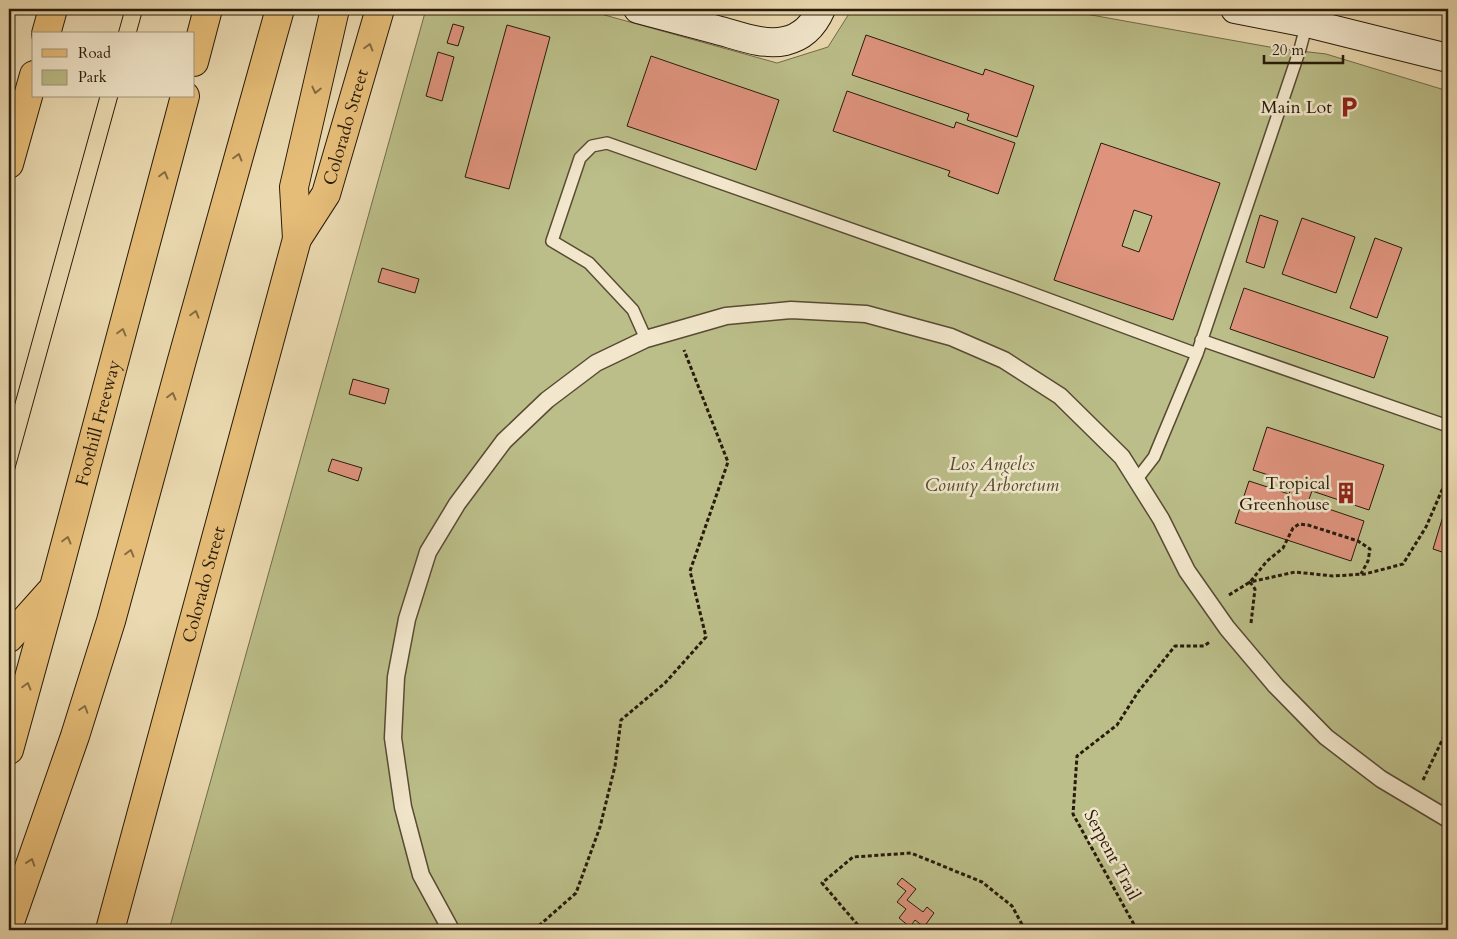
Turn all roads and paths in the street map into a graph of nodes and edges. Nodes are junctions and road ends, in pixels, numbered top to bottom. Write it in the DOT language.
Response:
graph roads {
  1 [pos="53,9"];
  2 [pos="208,9"];
  3 [pos="280,9"];
  4 [pos="335,9"];
  5 [pos="380,9"];
  6 [pos="638,9"];
  7 [pos="821,9"];
  8 [pos="1234,9"];
  9 [pos="1307,23"];
  10 [pos="47,32"];
  11 [pos="195,58"];
  12 [pos="1448,58"];
  13 [pos="32,82"];
  14 [pos="184,98"];
  15 [pos="9,164"];
  16 [pos="297,239"];
  17 [pos="676,331"];
  18 [pos="646,339"];
  19 [pos="1201,340"];
  20 [pos="1197,354"];
  21 [pos="1448,426"];
  22 [pos="1137,479"];
  23 [pos="1448,489"];
  24 [pos="1361,574"];
  25 [pos="1250,582"];
  26 [pos="54,587"];
  27 [pos="1211,606"];
  28 [pos="1227,628"];
  29 [pos="9,638"];
  30 [pos="1239,642"];
  31 [pos="1448,728"];
  32 [pos="9,750"];
  33 [pos="1414,799"];
  34 [pos="1448,819"];
  35 [pos="9,925"];
  36 [pos="110,930"];
  37 [pos="451,930"];
  38 [pos="534,930"];
  39 [pos="862,930"];
  40 [pos="1025,930"];
  41 [pos="1137,930"];
  1 -- 10 [label="main road"];
  2 -- 11 [label="main road"];
  35 -- 3 [label="main road, one-way"];
  4 -- 16 [label="main road, Colorado Street, one-way"];
  16 -- 5 [label="main road, Colorado Street, one-way"];
  6 -- 7 [label="main road"];
  8 -- 9 [label="main road"];
  9 -- 12 [label="main road"];
  9 -- 19 [label="lane"];
  13 -- 15 [label="main road"];
  26 -- 14 [label="main road, Foothill Freeway, one-way"];
  16 -- 36 [label="main road, Colorado Street"];
  17 -- 18 [label="street"];
  17 -- 22 [label="street"];
  17 -- 38 [label="path"];
  18 -- 20 [label="lane"];
  18 -- 37 [label="street"];
  19 -- 20 [label="lane"];
  19 -- 21 [label="lane"];
  20 -- 22 [label="lane"];
  22 -- 27 [label="street"];
  23 -- 24 [label="path"];
  24 -- 25 [label="path"];
  24 -- 25 [label="path"];
  25 -- 27 [label="path"];
  25 -- 30 [label="path"];
  26 -- 29 [label="main road"];
  32 -- 26 [label="main road, Foothill Freeway, one-way"];
  27 -- 28 [label="street"];
  28 -- 30 [label="street"];
  28 -- 41 [label="path, Serpent Trail"];
  30 -- 33 [label="street"];
  31 -- 33 [label="path"];
  33 -- 34 [label="street"];
  39 -- 40 [label="path"];
}
